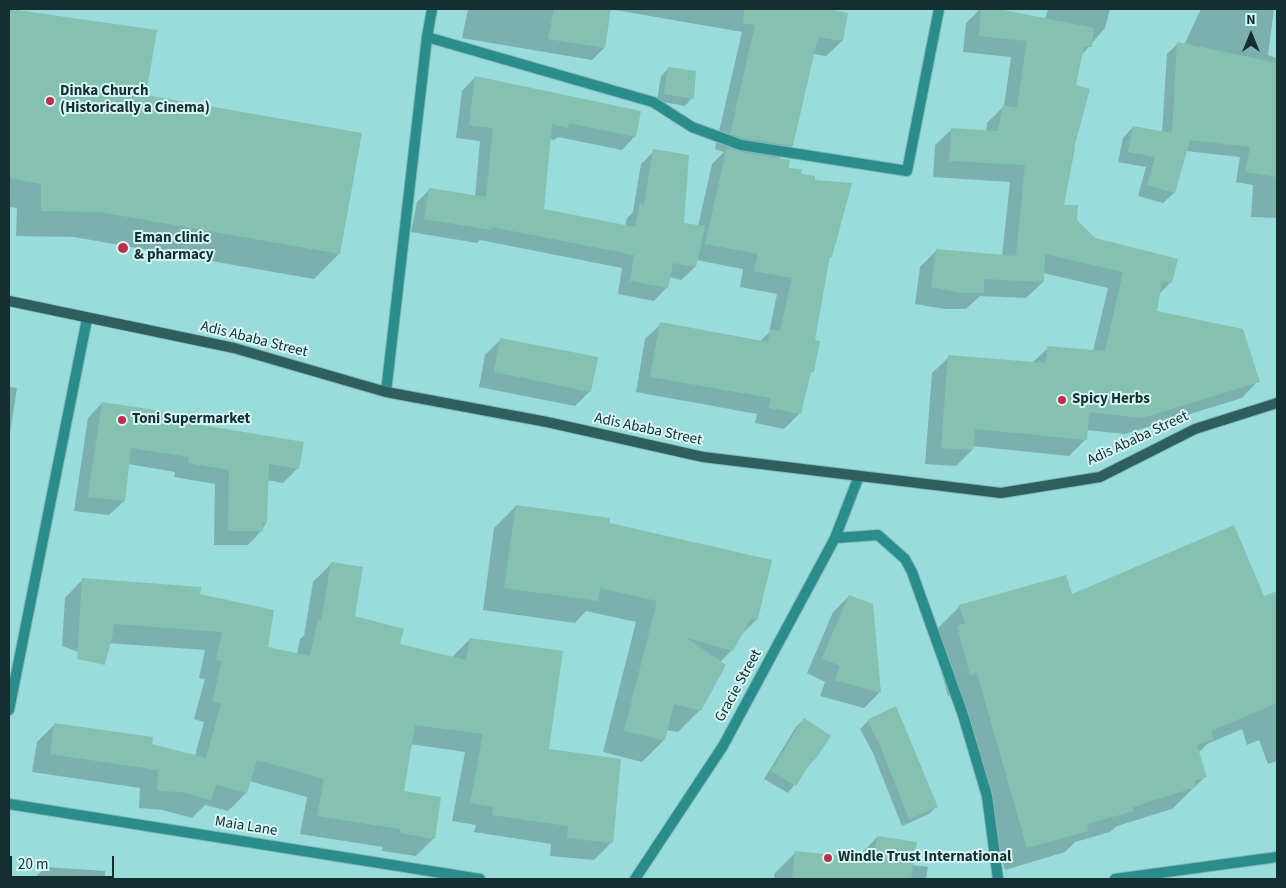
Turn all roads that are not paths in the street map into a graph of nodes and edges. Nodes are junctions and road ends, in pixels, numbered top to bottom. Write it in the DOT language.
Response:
graph roads {
  1 [pos="432,9"];
  2 [pos="939,9"];
  3 [pos="427,37"];
  4 [pos="9,301"];
  5 [pos="86,319"];
  6 [pos="386,392"];
  7 [pos="1277,403"];
  8 [pos="860,476"];
  9 [pos="835,538"];
  10 [pos="9,710"];
  11 [pos="9,804"];
  12 [pos="1277,857"];
  13 [pos="480,879"];
  14 [pos="635,879"];
  15 [pos="998,879"];
  16 [pos="1115,879"];
  1 -- 3 [label="street"];
  2 -- 3 [label="street"];
  3 -- 6 [label="street"];
  4 -- 5 [label="street, Adis Ababa Street"];
  5 -- 6 [label="street, Adis Ababa Street"];
  5 -- 10 [label="street"];
  6 -- 8 [label="street, Adis Ababa Street"];
  7 -- 8 [label="street, Adis Ababa Street"];
  8 -- 9 [label="street, Gracie Street"];
  9 -- 14 [label="street, Gracie Street"];
  9 -- 15 [label="street"];
  11 -- 13 [label="street, Maia Lane"];
  12 -- 16 [label="street"];
}
